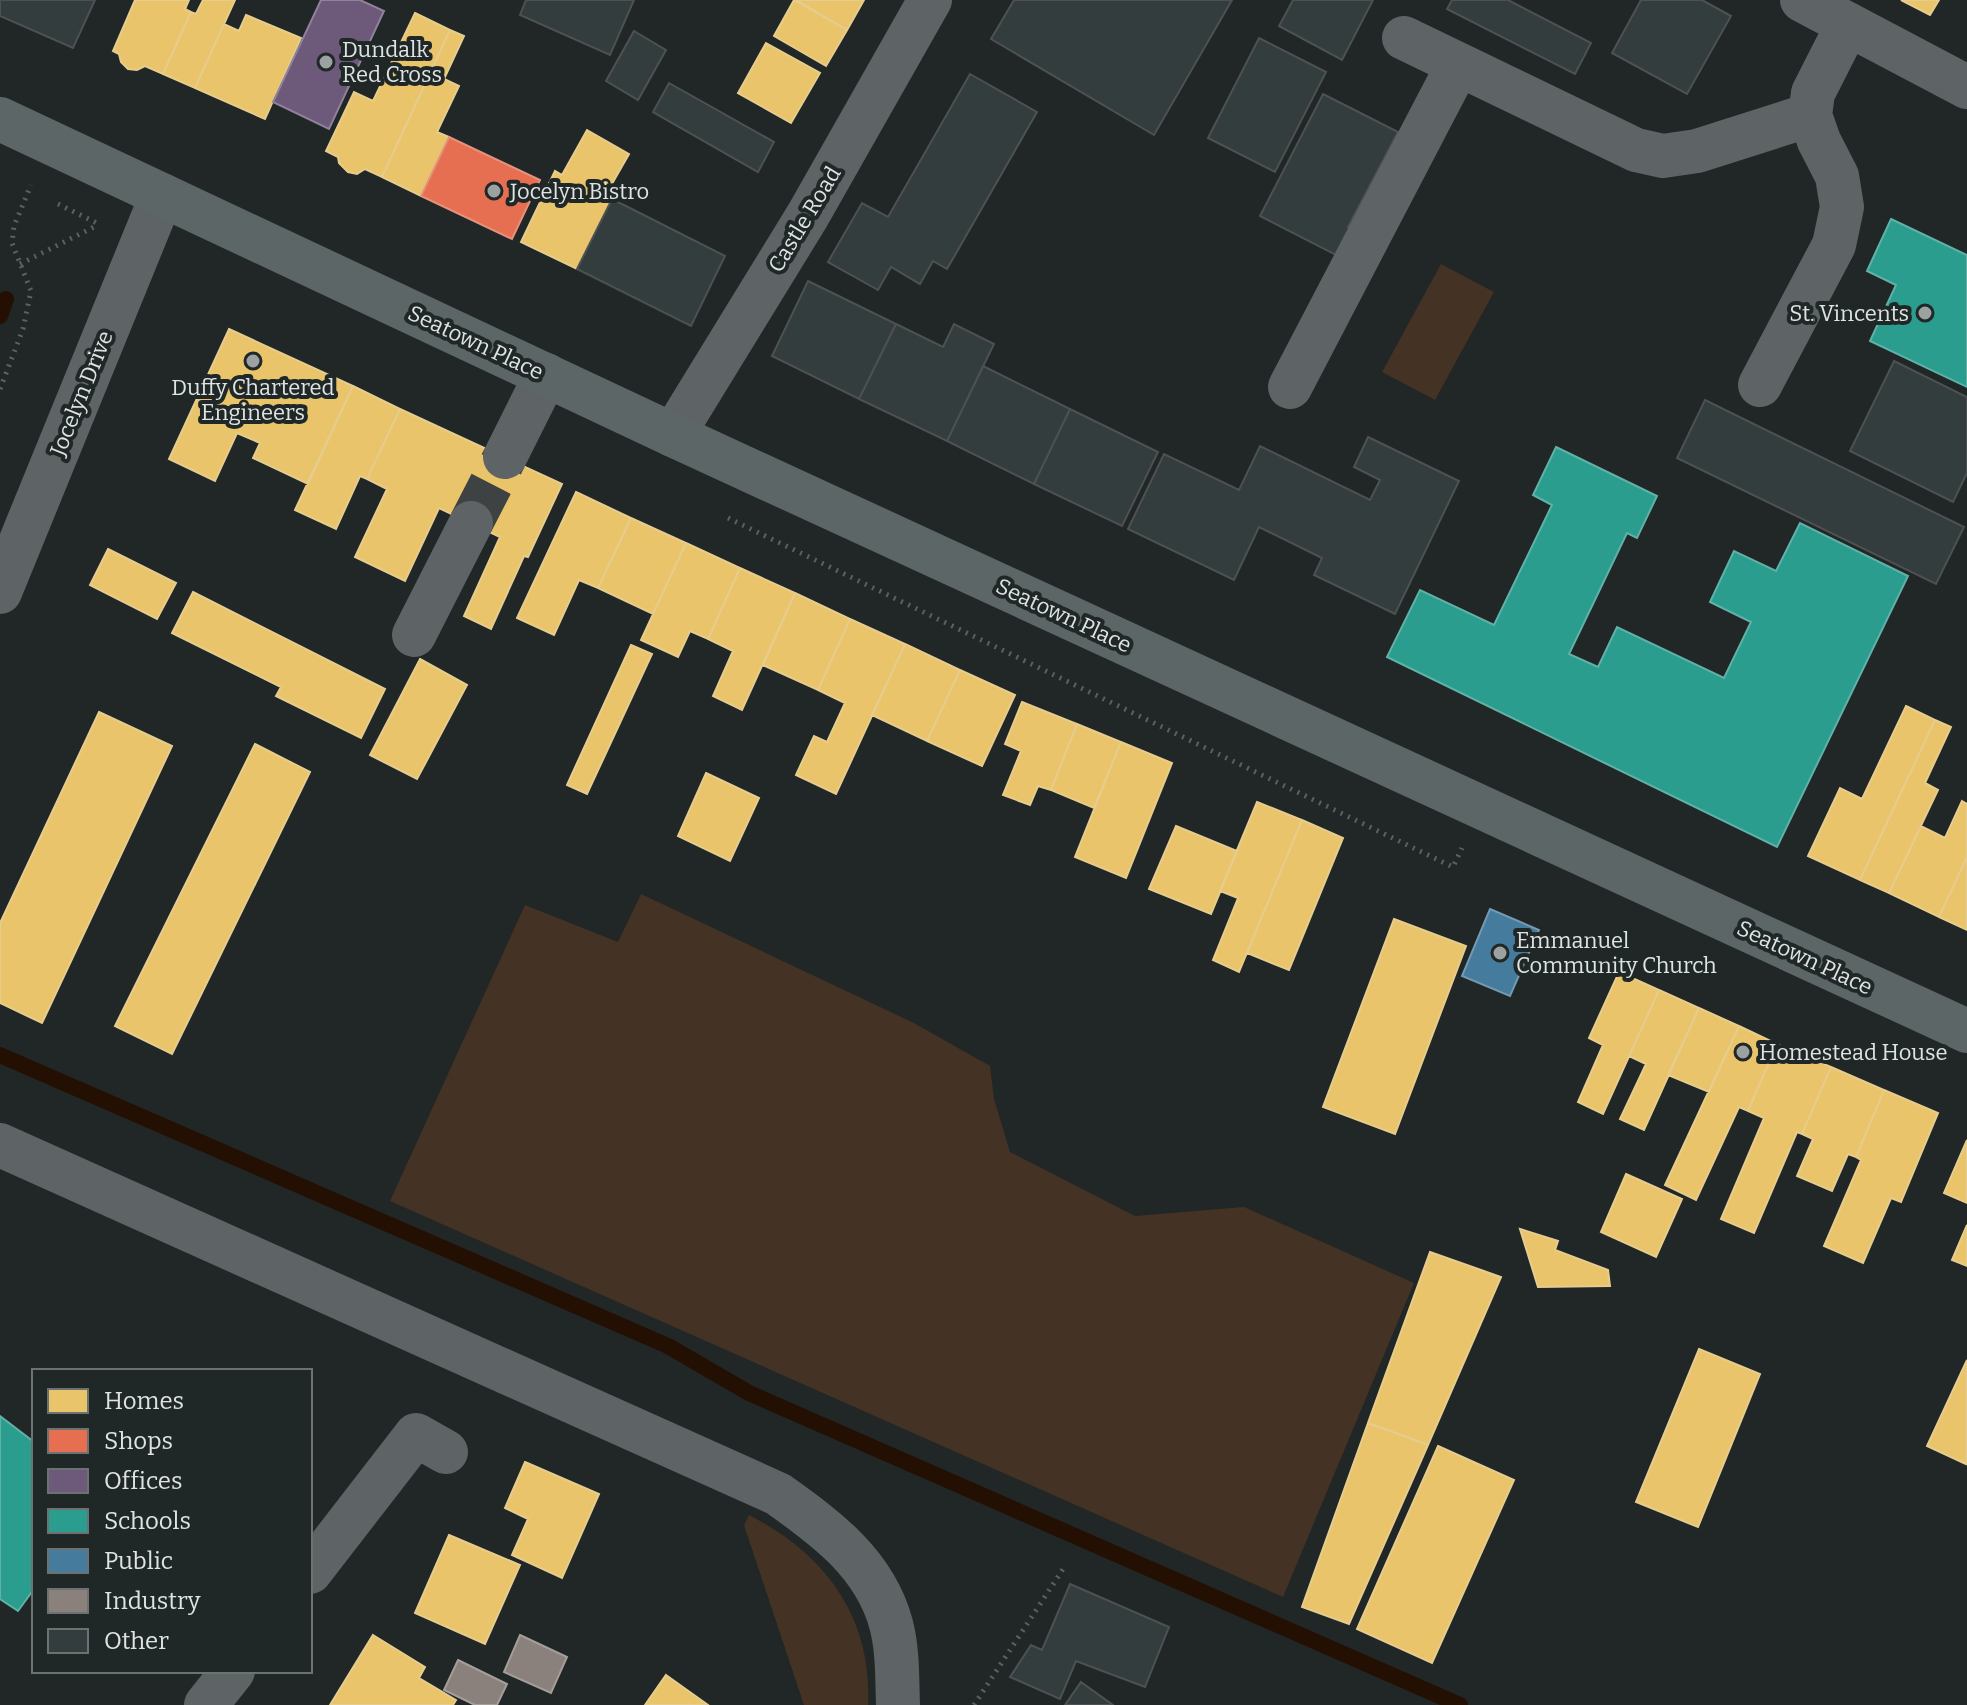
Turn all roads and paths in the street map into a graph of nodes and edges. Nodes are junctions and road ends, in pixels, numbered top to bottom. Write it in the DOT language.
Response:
graph roads {
  1 [pos="930,0"];
  2 [pos="1802,0"];
  3 [pos="1848,24"];
  4 [pos="1404,38"];
  5 [pos="1458,65"];
  6 [pos="1967,87"];
  7 [pos="1810,115"];
  8 [pos="0,119"];
  9 [pos="162,195"];
  10 [pos="21,207"];
  11 [pos="99,225"];
  12 [pos="20,264"];
  13 [pos="546,375"];
  14 [pos="1760,385"];
  15 [pos="1290,387"];
  16 [pos="0,389"];
  17 [pos="673,435"];
  18 [pos="505,457"];
  19 [pos="724,516"];
  20 [pos="471,523"];
  21 [pos="0,592"];
  22 [pos="414,635"];
  23 [pos="1453,867"];
  24 [pos="1967,1031"];
  25 [pos="0,1145"];
  26 [pos="446,1452"];
  27 [pos="1065,1566"];
  28 [pos="312,1569"];
  29 [pos="231,1673"];
  30 [pos="206,1705"];
  31 [pos="898,1705"];
  32 [pos="974,1705"];
  1 -- 17 [label="street, Castle Road"];
  2 -- 3 [label="street"];
  3 -- 6 [label="street"];
  3 -- 7 [label="street"];
  4 -- 5 [label="street"];
  5 -- 7 [label="street"];
  5 -- 15 [label="street"];
  7 -- 14 [label="street"];
  8 -- 9 [label="main road, Seatown Place"];
  9 -- 13 [label="main road, Seatown Place"];
  9 -- 21 [label="street, Jocelyn Drive"];
  10 -- 12 [label="path"];
  11 -- 12 [label="path"];
  12 -- 16 [label="path"];
  13 -- 17 [label="main road, Seatown Place"];
  13 -- 18 [label="street"];
  17 -- 24 [label="main road, Seatown Place"];
  19 -- 23 [label="path"];
  20 -- 22 [label="street"];
  25 -- 31 [label="street"];
  26 -- 28 [label="street"];
  27 -- 32 [label="path"];
  29 -- 30 [label="street"];
}
